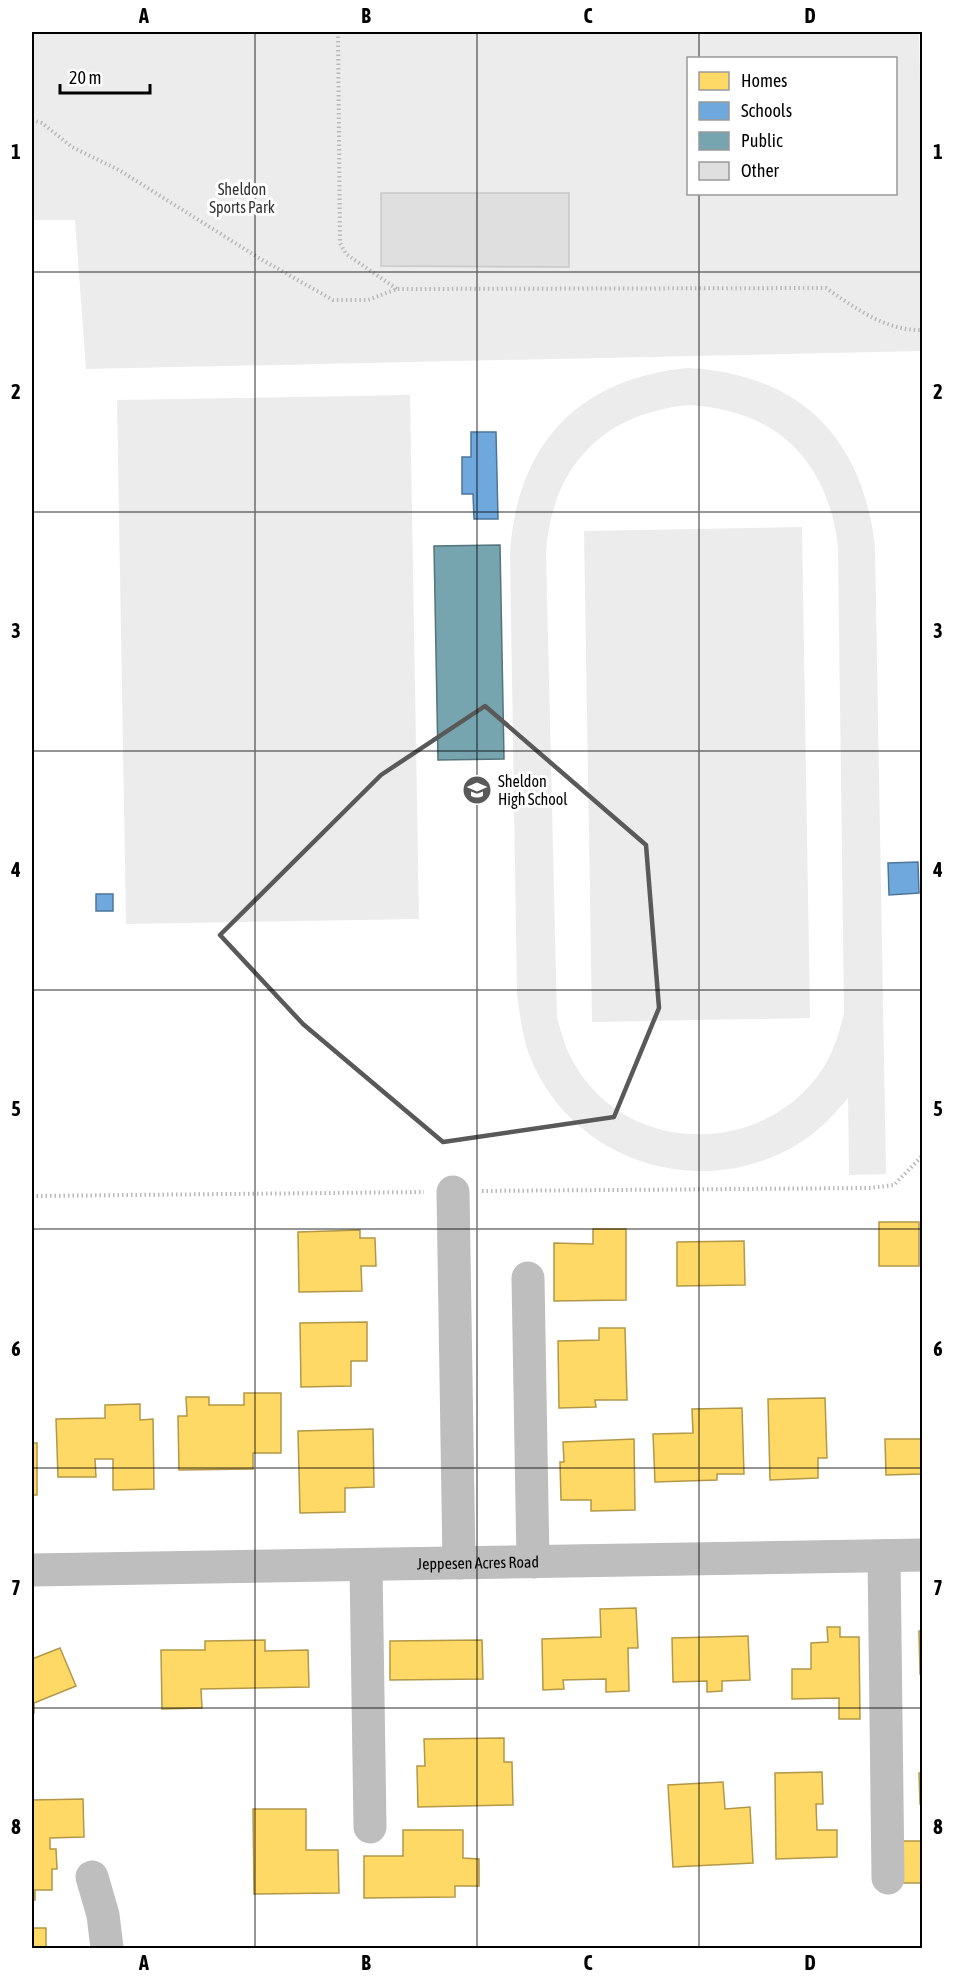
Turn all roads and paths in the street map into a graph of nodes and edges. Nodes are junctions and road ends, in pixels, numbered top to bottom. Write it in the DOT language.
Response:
graph roads {
  1 [pos="338,32"];
  2 [pos="32,120"];
  3 [pos="397,288"];
  4 [pos="922,330"];
  5 [pos="453,1192"];
  6 [pos="528,1278"];
  7 [pos="922,1555"];
  8 [pos="884,1556"];
  9 [pos="533,1562"];
  10 [pos="459,1563"];
  11 [pos="366,1565"];
  12 [pos="32,1570"];
  13 [pos="370,1827"];
  14 [pos="92,1877"];
  15 [pos="888,1878"];
  16 [pos="107,1948"];
  1 -- 3 [label="path"];
  2 -- 3 [label="path"];
  3 -- 4 [label="path"];
  5 -- 10 [label="street"];
  6 -- 9 [label="street"];
  7 -- 8 [label="street, Jeppesen Acres Road"];
  8 -- 9 [label="street, Jeppesen Acres Road"];
  8 -- 15 [label="street"];
  9 -- 10 [label="street, Jeppesen Acres Road"];
  10 -- 11 [label="street, Jeppesen Acres Road"];
  11 -- 12 [label="street, Jeppesen Acres Road"];
  11 -- 13 [label="street"];
  14 -- 16 [label="street"];
}
